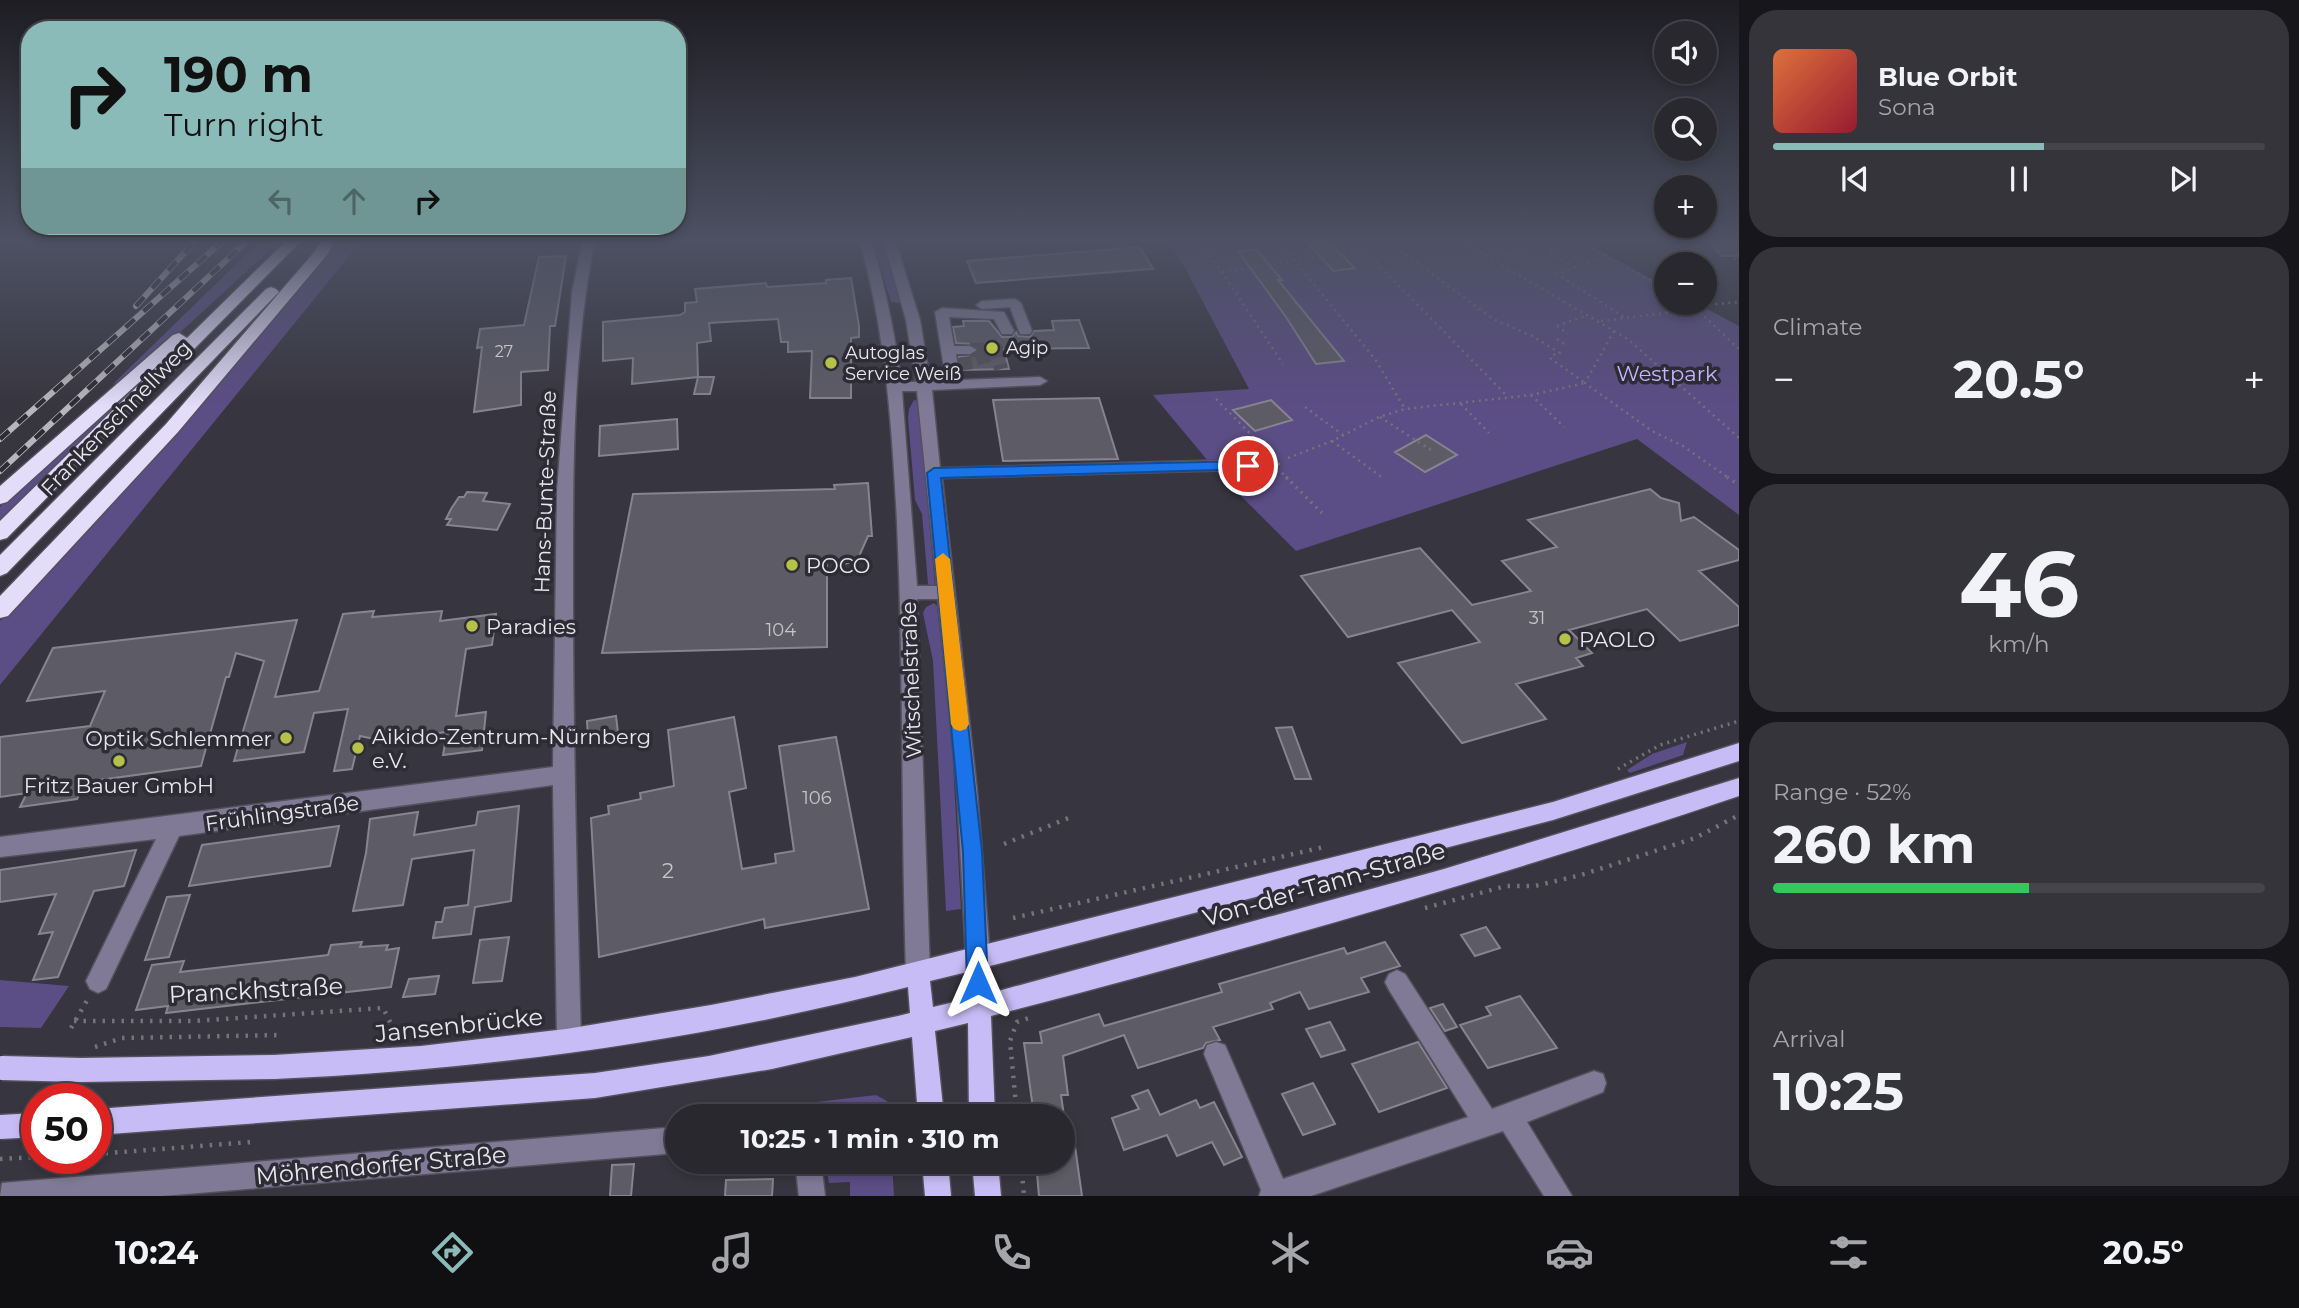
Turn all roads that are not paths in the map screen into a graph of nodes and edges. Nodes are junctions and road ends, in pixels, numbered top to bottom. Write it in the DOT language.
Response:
graph roads {
  1 [pos="235,295"];
  2 [pos="241,295"];
  3 [pos="267,295"];
  4 [pos="286,295"];
  5 [pos="578,295"];
  6 [pos="880,295"];
  7 [pos="906,295"];
  8 [pos="884,309"];
  9 [pos="911,310"];
  10 [pos="942,312"];
  11 [pos="1007,331"];
  12 [pos="1025,331"];
  13 [pos="962,364"];
  14 [pos="1040,381"];
  15 [pos="924,386"];
  16 [pos="895,387"];
  17 [pos="1276,463"];
  18 [pos="934,473"];
  19 [pos="0,497"];
  20 [pos="0,533"];
  21 [pos="0,568"];
  22 [pos="908,592"];
  23 [pos="946,593"];
  24 [pos="0,610"];
  25 [pos="1739,752"];
  26 [pos="563,775"];
  27 [pos="1739,787"];
  28 [pos="173,827"];
  29 [pos="0,847"];
  30 [pos="978,957"];
  31 [pos="918,972"];
  32 [pos="98,981"];
  33 [pos="1397,982"];
  34 [pos="978,1009"];
  35 [pos="921,1023"];
  36 [pos="569,1041"];
  37 [pos="1216,1054"];
  38 [pos="0,1068"];
  39 [pos="1594,1083"];
  40 [pos="930,1104"];
  41 [pos="982,1104"];
  42 [pos="1498,1120"];
  43 [pos="112,1121"];
  44 [pos="21,1126"];
  45 [pos="0,1127"];
  46 [pos="665,1141"];
  47 [pos="809,1174"];
  48 [pos="936,1174"];
  49 [pos="986,1174"];
  50 [pos="1275,1195"];
  51 [pos="2,1196"];
  52 [pos="812,1196"];
  53 [pos="938,1196"];
  54 [pos="988,1196"];
  55 [pos="1559,1196"];
  1 -- 19 [label="highway"];
  2 -- 20 [label="highway, Frankenschnellweg"];
  3 -- 21 [label="highway, Frankenschnellweg"];
  4 -- 24 [label="highway"];
  5 -- 26 [label="street, Hans-Bunte-Straße"];
  6 -- 8 [label="street, Witschelstraße"];
  7 -- 9 [label="street, Witschelstraße"];
  8 -- 9 [label="street"];
  8 -- 16 [label="street, Witschelstraße"];
  9 -- 10 [label="street"];
  9 -- 15 [label="street, Witschelstraße"];
  10 -- 11 [label="street"];
  10 -- 12 [label="street"];
  10 -- 13 [label="street"];
  13 -- 14 [label="street"];
  13 -- 15 [label="street"];
  15 -- 16 [label="street"];
  15 -- 18 [label="street, Witschelstraße"];
  16 -- 22 [label="street, Witschelstraße"];
  17 -- 18 [label="street"];
  18 -- 23 [label="street, Witschelstraße"];
  22 -- 23 [label="street"];
  22 -- 31 [label="street, Witschelstraße"];
  23 -- 30 [label="street, Witschelstraße"];
  25 -- 30 [label="main road, Von-der-Tann-Straße"];
  26 -- 28 [label="street, Frühlingstraße"];
  26 -- 36 [label="street, Hans-Bunte-Straße"];
  27 -- 34 [label="main road, Von-der-Tann-Straße"];
  28 -- 29 [label="street, Frühlingstraße"];
  28 -- 32 [label="street"];
  30 -- 31 [label="main road, Von-der-Tann-Straße"];
  30 -- 34 [label="main road"];
  31 -- 35 [label="main road"];
  31 -- 36 [label="main road, Jansenbrücke"];
  33 -- 42 [label="street"];
  34 -- 35 [label="main road, Von-der-Tann-Straße"];
  34 -- 41 [label="main road"];
  35 -- 40 [label="main road"];
  35 -- 43 [label="main road"];
  36 -- 38 [label="main road, Jansenbrücke, bridge"];
  37 -- 50 [label="street"];
  39 -- 42 [label="street"];
  42 -- 50 [label="street"];
  42 -- 55 [label="street"];
  44 -- 45 [label="main road, bridge"];
  46 -- 51 [label="street, Möhrendorfer Straße"];
  47 -- 52 [label="street"];
  48 -- 53 [label="main road"];
  49 -- 54 [label="main road"];
}
